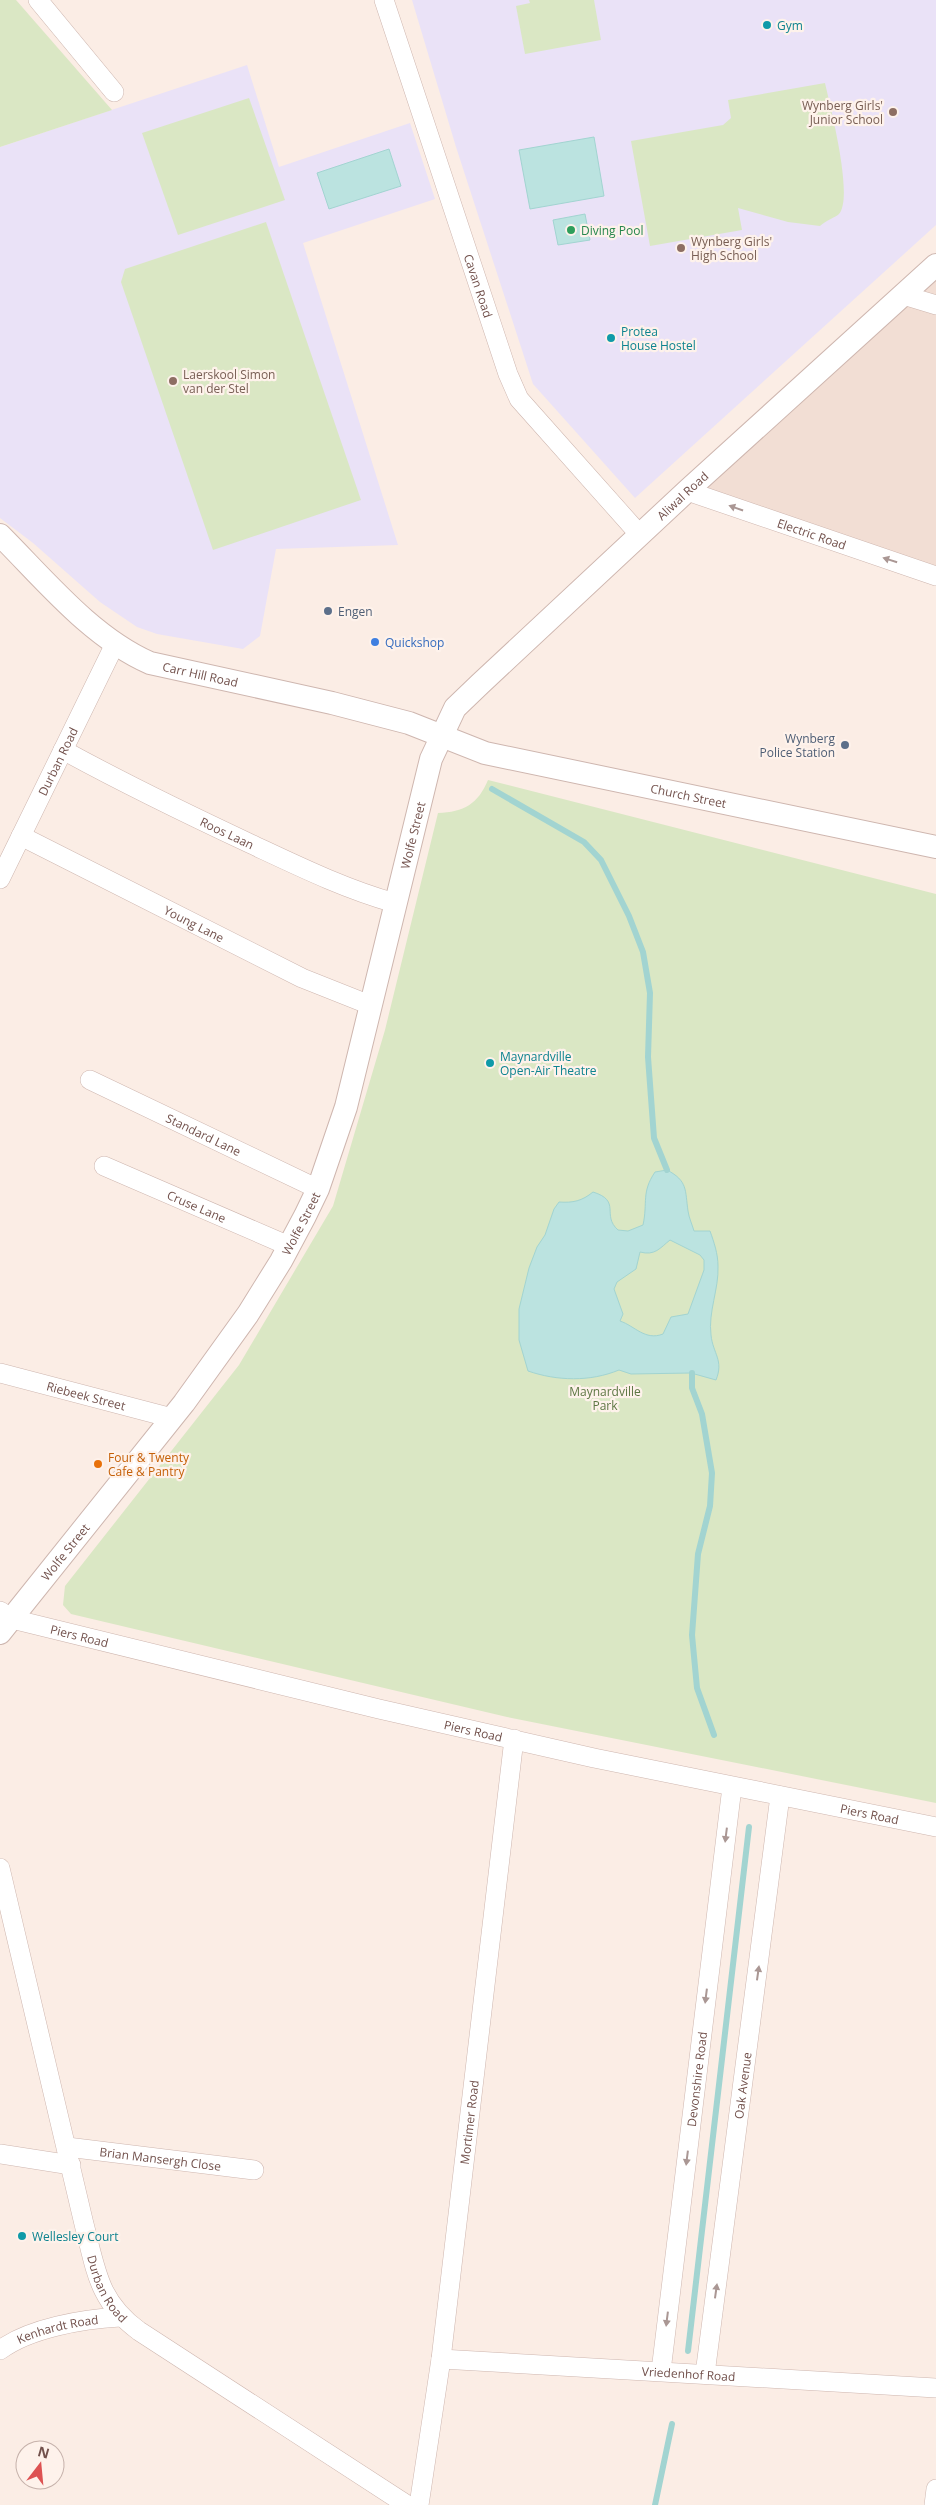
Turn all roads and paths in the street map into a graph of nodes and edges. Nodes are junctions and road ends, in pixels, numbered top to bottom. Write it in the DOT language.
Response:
graph roads {
  1 [pos="38,0"];
  2 [pos="384,0"];
  3 [pos="114,92"];
  4 [pos="936,265"];
  5 [pos="903,295"];
  6 [pos="936,305"];
  7 [pos="689,489"];
  8 [pos="0,535"];
  9 [pos="640,535"];
  10 [pos="936,576"];
  11 [pos="115,644"];
  12 [pos="442,736"];
  13 [pos="63,750"];
  14 [pos="20,836"];
  15 [pos="936,847"];
  16 [pos="0,879"];
  17 [pos="395,903"];
  18 [pos="370,1005"];
  19 [pos="90,1080"];
  20 [pos="104,1166"];
  21 [pos="318,1189"];
  22 [pos="289,1246"];
  23 [pos="0,1374"];
  24 [pos="172,1418"];
  25 [pos="4,1621"];
  26 [pos="514,1739"];
  27 [pos="732,1787"];
  28 [pos="780,1796"];
  29 [pos="936,1827"];
  30 [pos="0,1868"];
  31 [pos="8,1931"];
  32 [pos="0,2154"];
  33 [pos="69,2156"];
  34 [pos="254,2170"];
  35 [pos="120,2317"];
  36 [pos="0,2350"];
  37 [pos="441,2359"];
  38 [pos="661,2371"];
  39 [pos="705,2374"];
  40 [pos="936,2388"];
  41 [pos="936,2489"];
  42 [pos="406,2505"];
  43 [pos="419,2505"];
  44 [pos="934,2505"];
  1 -- 3 [label="street"];
  2 -- 9 [label="street, Cavan Road"];
  4 -- 5 [label="street, Aliwal Road"];
  5 -- 6 [label="street"];
  5 -- 7 [label="street, Aliwal Road"];
  7 -- 9 [label="street, Aliwal Road"];
  10 -- 7 [label="street, Electric Road, one-way"];
  8 -- 11 [label="street, Carr Hill Road"];
  9 -- 12 [label="street, Aliwal Road"];
  11 -- 12 [label="street, Carr Hill Road"];
  11 -- 13 [label="street, Durban Road"];
  12 -- 15 [label="street, Church Street"];
  12 -- 17 [label="street, Wolfe Street"];
  13 -- 14 [label="street, Durban Road"];
  13 -- 17 [label="street, Roos Laan"];
  14 -- 16 [label="street, Durban Road"];
  14 -- 18 [label="street, Young Lane"];
  17 -- 18 [label="street, Wolfe Street"];
  18 -- 21 [label="street, Wolfe Street"];
  19 -- 21 [label="street, Standard Lane"];
  20 -- 22 [label="street, Cruse Lane"];
  21 -- 22 [label="street, Wolfe Street"];
  22 -- 24 [label="street, Wolfe Street"];
  23 -- 24 [label="street, Riebeek Street"];
  24 -- 25 [label="street, Wolfe Street"];
  25 -- 26 [label="street, Piers Road"];
  26 -- 27 [label="street, Piers Road"];
  26 -- 37 [label="street, Mortimer Road"];
  27 -- 28 [label="street, Piers Road"];
  27 -- 38 [label="street, Devonshire Road, one-way"];
  28 -- 29 [label="street, Piers Road"];
  39 -- 28 [label="street, Oak Avenue, one-way"];
  30 -- 31 [label="street, Durban Road"];
  31 -- 33 [label="street, Durban Road"];
  32 -- 33 [label="street, Brian Mansergh Close"];
  33 -- 34 [label="street, Brian Mansergh Close"];
  33 -- 35 [label="street, Durban Road"];
  35 -- 36 [label="street, Kenhardt Road"];
  35 -- 42 [label="street, Durban Road"];
  37 -- 38 [label="street, Vriedenhof Road"];
  37 -- 43 [label="street, Mortimer Road"];
  38 -- 39 [label="street, Vriedenhof Road"];
  39 -- 40 [label="street, Vriedenhof Road"];
  41 -- 44 [label="street"];
}
